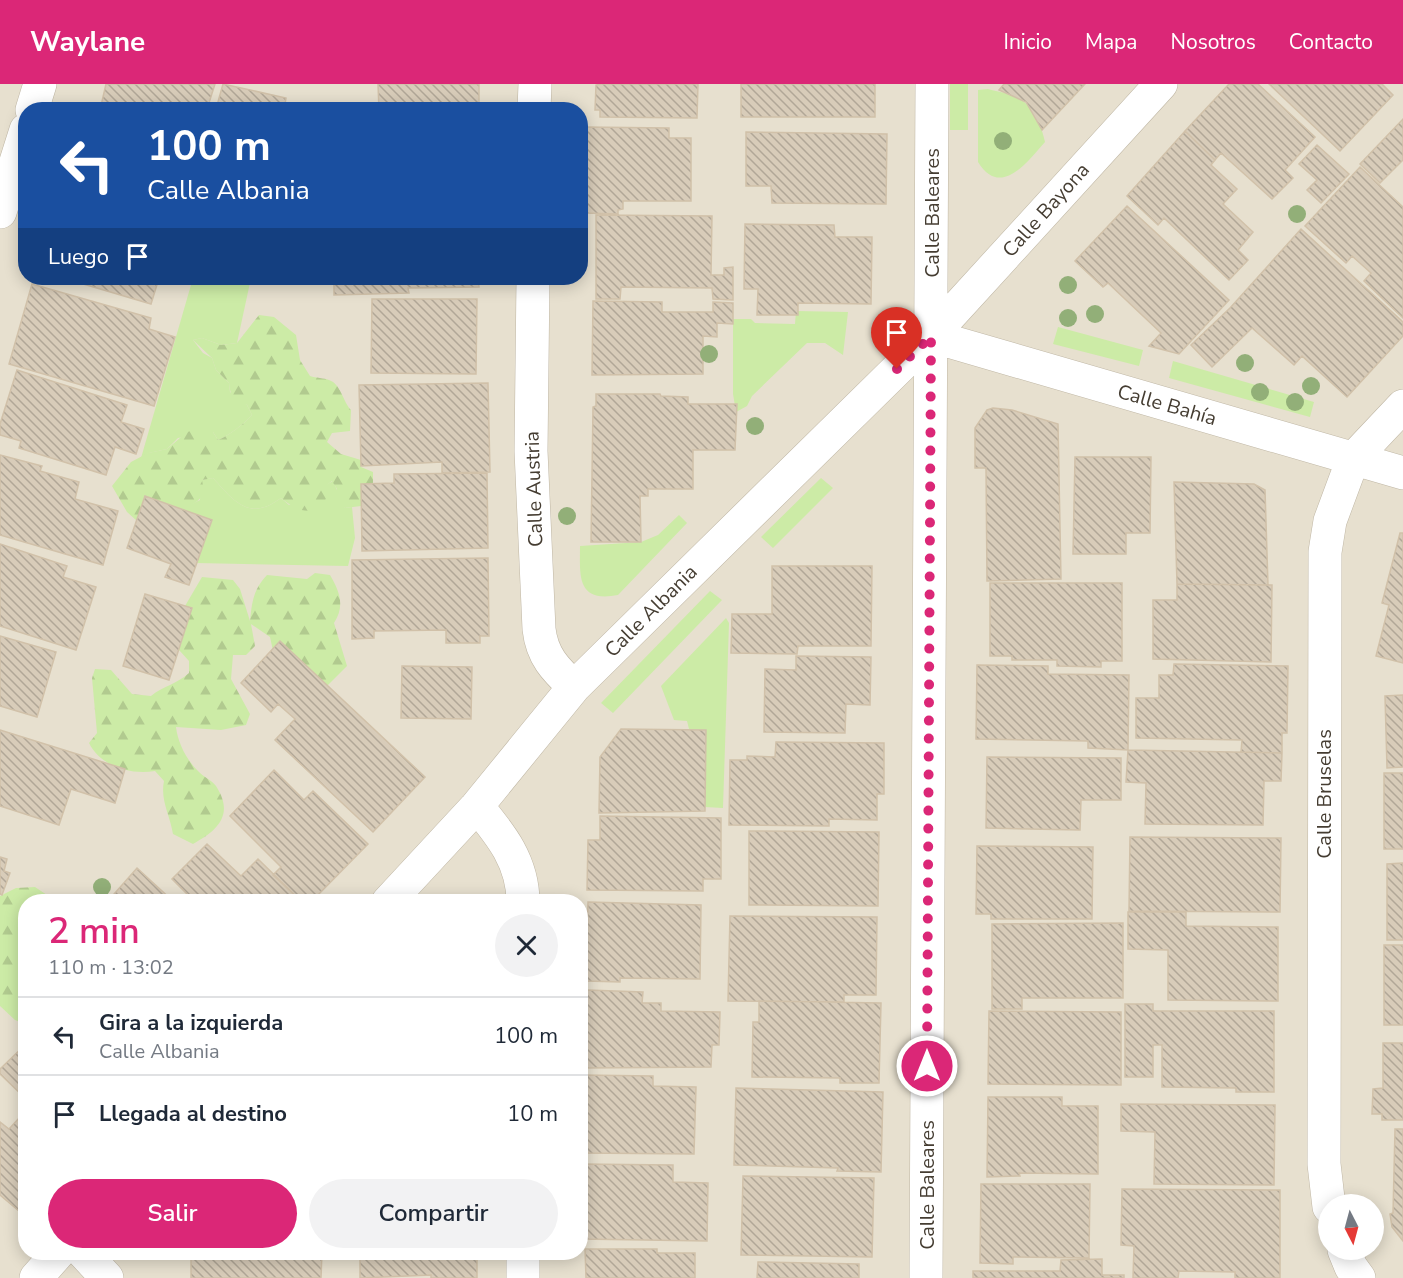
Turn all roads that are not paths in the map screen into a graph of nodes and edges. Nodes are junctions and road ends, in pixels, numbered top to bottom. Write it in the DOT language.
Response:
graph roads {
  1 [pos="40,84"];
  2 [pos="534,84"];
  3 [pos="932,84"];
  4 [pos="1161,84"];
  5 [pos="34,102"];
  6 [pos="534,102"];
  7 [pos="18,155"];
  8 [pos="0,212"];
  9 [pos="533,285"];
  10 [pos="931,336"];
  11 [pos="1403,406"];
  12 [pos="1353,459"];
  13 [pos="1403,473"];
  14 [pos="574,687"];
  15 [pos="477,806"];
  16 [pos="394,894"];
  17 [pos="523,894"];
  18 [pos="1327,1194"];
  19 [pos="52,1260"];
  20 [pos="91,1260"];
  21 [pos="523,1260"];
  22 [pos="1348,1260"];
  23 [pos="36,1278"];
  24 [pos="107,1278"];
  25 [pos="523,1278"];
  26 [pos="926,1278"];
  27 [pos="1359,1278"];
  1 -- 5 [label="street"];
  2 -- 6 [label="street"];
  3 -- 10 [label="street, Calle Baleares"];
  4 -- 10 [label="street, Calle Bayona"];
  7 -- 8 [label="street"];
  9 -- 14 [label="street, Calle Austria"];
  10 -- 12 [label="street, Calle Bahía"];
  10 -- 14 [label="street, Calle Albania"];
  10 -- 26 [label="street, Calle Baleares"];
  11 -- 12 [label="street, Calle Bruselas"];
  12 -- 13 [label="street, Calle Bahía"];
  12 -- 18 [label="street, Calle Bruselas"];
  14 -- 15 [label="street, Calle Albania"];
  15 -- 16 [label="street, Calle Albania"];
  15 -- 17 [label="street"];
  19 -- 23 [label="street"];
  20 -- 24 [label="street"];
  21 -- 25 [label="street"];
  22 -- 27 [label="street"];
}
